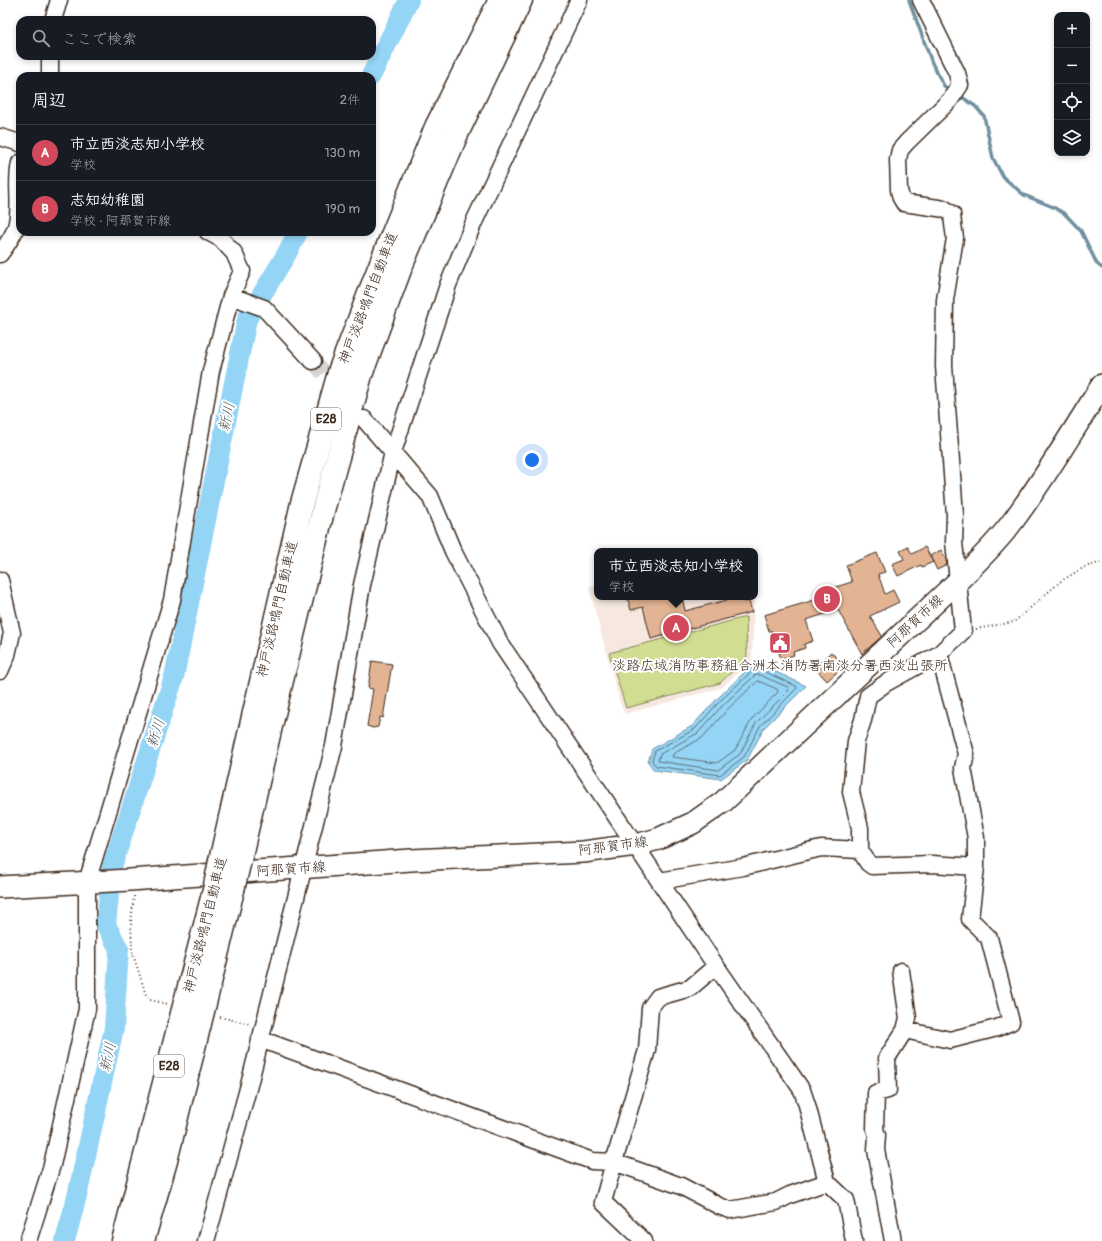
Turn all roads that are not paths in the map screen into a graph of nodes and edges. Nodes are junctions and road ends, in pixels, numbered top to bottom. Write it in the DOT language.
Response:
graph roads {
  1 [pos="59,0"];
  2 [pos="500,0"];
  3 [pos="522,0"];
  4 [pos="579,0"];
  5 [pos="921,0"];
  6 [pos="54,16"];
  7 [pos="50,60"];
  8 [pos="50,72"];
  9 [pos="0,137"];
  10 [pos="16,142"];
  11 [pos="16,227"];
  12 [pos="215,236"];
  13 [pos="0,254"];
  14 [pos="238,298"];
  15 [pos="312,361"];
  16 [pos="1102,385"];
  17 [pos="364,419"];
  18 [pos="393,452"];
  19 [pos="0,580"];
  20 [pos="957,582"];
  21 [pos="939,654"];
  22 [pos="0,671"];
  23 [pos="846,686"];
  24 [pos="868,696"];
  25 [pos="636,845"];
  26 [pos="860,850"];
  27 [pos="230,860"];
  28 [pos="976,867"];
  29 [pos="303,868"];
  30 [pos="659,881"];
  31 [pos="93,882"];
  32 [pos="0,887"];
  33 [pos="224,890"];
  34 [pos="716,966"];
  35 [pos="901,971"];
  36 [pos="905,1030"];
  37 [pos="262,1033"];
  38 [pos="614,1162"];
  39 [pos="827,1182"];
  40 [pos="28,1241"];
  41 [pos="123,1241"];
  42 [pos="143,1241"];
  43 [pos="206,1241"];
  44 [pos="644,1241"];
  45 [pos="854,1241"];
  46 [pos="893,1241"];
  1 -- 6 [label="street"];
  2 -- 27 [label="highway, 神戸淡路鳴門自動車道 / E28"];
  3 -- 27 [label="highway, 神戸淡路鳴門自動車道 / E28"];
  4 -- 18 [label="street"];
  5 -- 20 [label="street"];
  7 -- 8 [label="street"];
  9 -- 10 [label="street"];
  11 -- 13 [label="street"];
  12 -- 14 [label="street"];
  14 -- 15 [label="street"];
  14 -- 31 [label="street"];
  16 -- 20 [label="main road, 阿那賀市線"];
  17 -- 18 [label="street"];
  18 -- 25 [label="street"];
  18 -- 29 [label="street"];
  19 -- 22 [label="street"];
  20 -- 21 [label="street"];
  20 -- 23 [label="main road, 阿那賀市線"];
  21 -- 24 [label="street"];
  21 -- 28 [label="street"];
  23 -- 24 [label="street"];
  23 -- 25 [label="main road, 阿那賀市線"];
  24 -- 26 [label="street"];
  25 -- 29 [label="main road, 阿那賀市線"];
  25 -- 30 [label="street"];
  26 -- 28 [label="street"];
  26 -- 30 [label="street"];
  27 -- 33 [label="highway, 神戸淡路鳴門自動車道 / E28, bridge"];
  28 -- 36 [label="street"];
  29 -- 31 [label="main road, 阿那賀市線"];
  29 -- 37 [label="street"];
  30 -- 34 [label="street"];
  31 -- 32 [label="main road, 阿那賀市線"];
  31 -- 40 [label="street"];
  33 -- 41 [label="highway, 神戸淡路鳴門自動車道 / E28"];
  33 -- 42 [label="highway, 神戸淡路鳴門自動車道 / E28"];
  34 -- 38 [label="street"];
  34 -- 39 [label="street"];
  35 -- 36 [label="street"];
  36 -- 46 [label="street"];
  37 -- 38 [label="street"];
  37 -- 43 [label="street"];
  38 -- 39 [label="street"];
  38 -- 44 [label="street"];
  39 -- 45 [label="street"];
}
